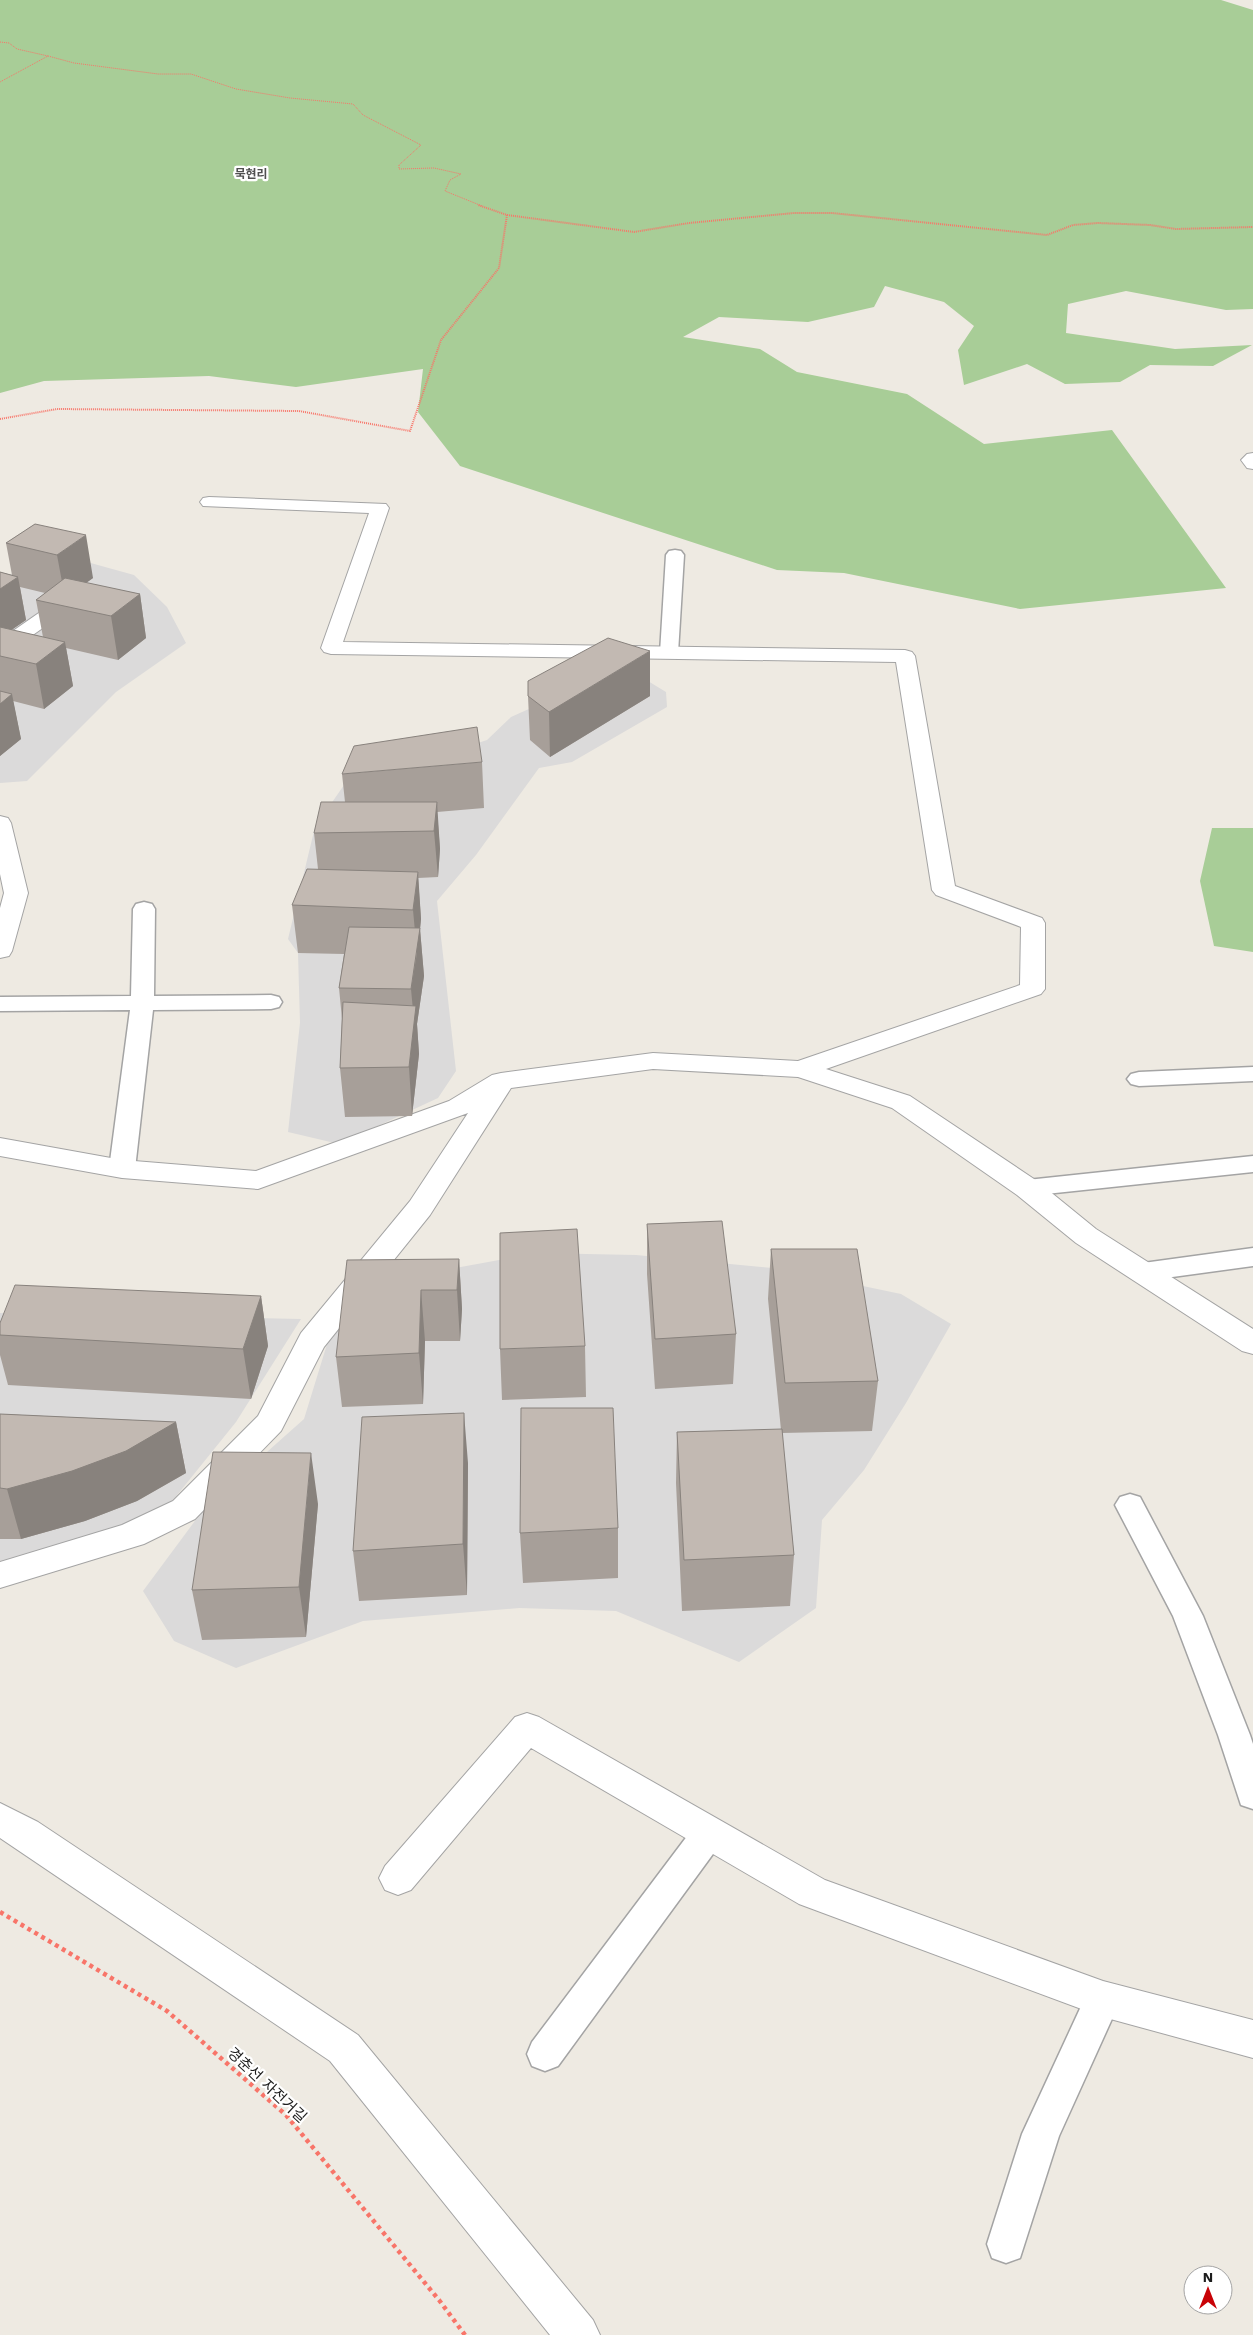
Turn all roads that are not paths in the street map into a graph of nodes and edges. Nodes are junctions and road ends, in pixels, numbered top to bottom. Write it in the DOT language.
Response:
graph roads {
  1 [pos="1253,458"];
  2 [pos="1253,464"];
  3 [pos="209,502"];
  4 [pos="675,556"];
  5 [pos="63,605"];
  6 [pos="0,649"];
  7 [pos="669,653"];
  8 [pos="0,823"];
  9 [pos="144,910"];
  10 [pos="0,951"];
  11 [pos="271,1002"];
  12 [pos="142,1003"];
  13 [pos="0,1004"];
  14 [pos="800,1069"];
  15 [pos="1253,1074"];
  16 [pos="1139,1079"];
  17 [pos="501,1081"];
  18 [pos="0,1147"];
  19 [pos="1253,1164"];
  20 [pos="122,1169"];
  21 [pos="1027,1188"];
  22 [pos="1253,1257"];
  23 [pos="1143,1272"];
  24 [pos="1253,1343"];
  25 [pos="1130,1505"];
  26 [pos="0,1574"];
  27 [pos="1253,1794"];
  28 [pos="0,1819"];
  29 [pos="710,1832"];
  30 [pos="398,1878"];
  31 [pos="1103,1999"];
  32 [pos="1253,2039"];
  33 [pos="545,2054"];
  34 [pos="1006,2244"];
  35 [pos="578,2335"];
  1 -- 2 [label="street"];
  3 -- 7 [label="street"];
  4 -- 7 [label="lane"];
  5 -- 6 [label="street"];
  7 -- 14 [label="street"];
  8 -- 10 [label="street"];
  9 -- 12 [label="lane"];
  11 -- 12 [label="lane"];
  12 -- 13 [label="lane"];
  12 -- 20 [label="lane"];
  14 -- 17 [label="street"];
  14 -- 21 [label="street"];
  15 -- 16 [label="lane"];
  17 -- 20 [label="street"];
  17 -- 26 [label="street"];
  18 -- 20 [label="street"];
  19 -- 21 [label="lane"];
  21 -- 23 [label="street"];
  22 -- 23 [label="lane"];
  23 -- 24 [label="street"];
  25 -- 27 [label="lane"];
  28 -- 35 [label="street"];
  29 -- 30 [label="street"];
  29 -- 31 [label="street"];
  29 -- 33 [label="lane"];
  31 -- 32 [label="street"];
  31 -- 34 [label="lane"];
}
